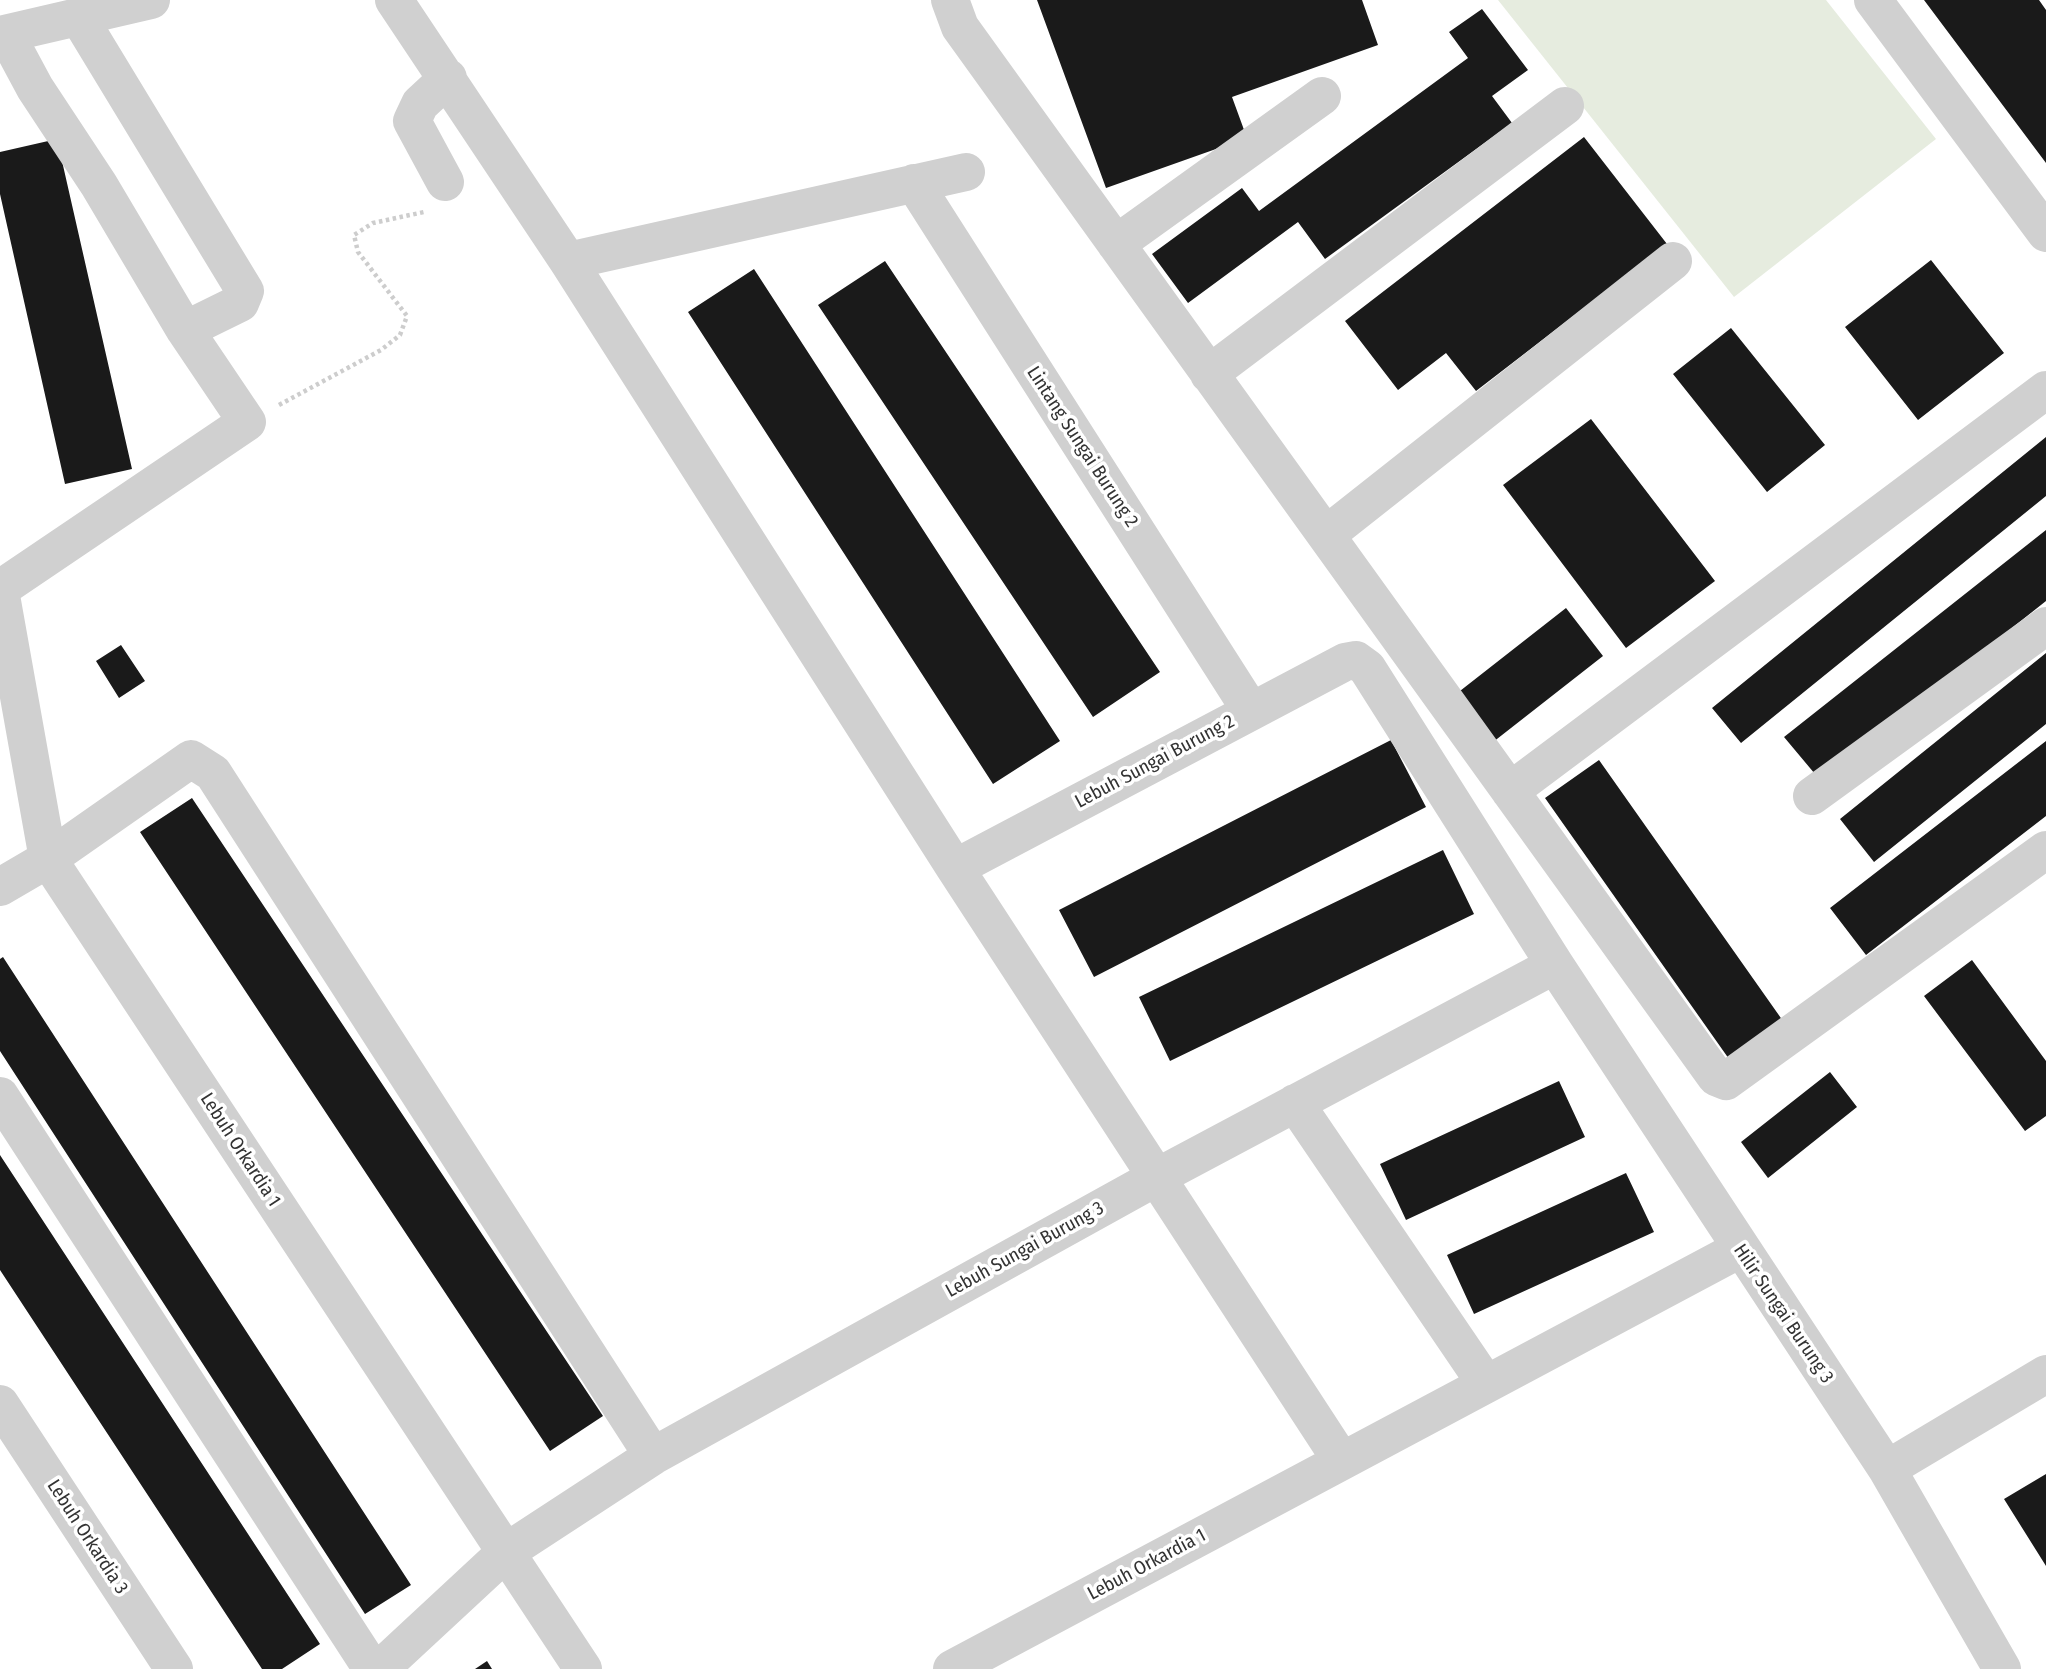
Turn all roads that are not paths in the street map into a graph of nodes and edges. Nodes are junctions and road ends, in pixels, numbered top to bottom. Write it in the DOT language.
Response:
graph roads {
  1 [pos="151,0"];
  2 [pos="394,0"];
  3 [pos="950,0"];
  4 [pos="1873,0"];
  5 [pos="78,16"];
  6 [pos="3,34"];
  7 [pos="448,78"];
  8 [pos="1322,96"];
  9 [pos="1565,106"];
  10 [pos="967,172"];
  11 [pos="445,182"];
  12 [pos="914,183"];
  13 [pos="2046,233"];
  14 [pos="1116,244"];
  15 [pos="568,261"];
  16 [pos="1673,261"];
  17 [pos="185,330"];
  18 [pos="1209,374"];
  19 [pos="2046,390"];
  20 [pos="1326,535"];
  21 [pos="0,590"];
  22 [pos="2046,626"];
  23 [pos="1356,660"];
  24 [pos="1251,711"];
  25 [pos="1510,791"];
  26 [pos="1812,796"];
  27 [pos="2046,850"];
  28 [pos="48,859"];
  29 [pos="955,868"];
  30 [pos="0,887"];
  31 [pos="1555,965"];
  32 [pos="0,1096"];
  33 [pos="1295,1103"];
  34 [pos="1157,1177"];
  35 [pos="1740,1249"];
  36 [pos="2046,1374"];
  37 [pos="1486,1384"];
  38 [pos="0,1404"];
  39 [pos="653,1456"];
  40 [pos="1341,1461"];
  41 [pos="1888,1469"];
  42 [pos="506,1552"];
  43 [pos="174,1669"];
  44 [pos="372,1669"];
  45 [pos="380,1669"];
  46 [pos="583,1669"];
  47 [pos="952,1669"];
  48 [pos="2002,1669"];
  1 -- 5 [label="street"];
  2 -- 7 [label="street"];
  3 -- 14 [label="street"];
  4 -- 13 [label="street"];
  5 -- 6 [label="street"];
  5 -- 17 [label="street"];
  6 -- 17 [label="street"];
  7 -- 11 [label="street"];
  7 -- 15 [label="street"];
  8 -- 14 [label="street"];
  9 -- 18 [label="street"];
  10 -- 12 [label="street"];
  12 -- 15 [label="street"];
  12 -- 24 [label="street, Lintang Sungai Burung 2"];
  14 -- 18 [label="street"];
  15 -- 29 [label="street"];
  16 -- 20 [label="street"];
  17 -- 21 [label="street"];
  18 -- 20 [label="street"];
  19 -- 25 [label="street"];
  20 -- 25 [label="street"];
  21 -- 28 [label="street, Lebuh Orkardia 1"];
  22 -- 26 [label="street"];
  23 -- 24 [label="street, Lebuh Sungai Burung 2"];
  23 -- 31 [label="street, Hilir Sungai Burung 3"];
  24 -- 29 [label="street, Lebuh Sungai Burung 2"];
  25 -- 27 [label="street"];
  28 -- 30 [label="street"];
  28 -- 39 [label="street"];
  28 -- 42 [label="street, Lebuh Orkardia 1"];
  29 -- 34 [label="street"];
  31 -- 33 [label="street, Lebuh Sungai Burung 3"];
  31 -- 35 [label="street, Hilir Sungai Burung 3"];
  32 -- 44 [label="street"];
  33 -- 34 [label="street, Lebuh Sungai Burung 3"];
  33 -- 37 [label="street"];
  34 -- 39 [label="street, Lebuh Sungai Burung 3"];
  34 -- 40 [label="street"];
  35 -- 37 [label="street, Lebuh Orkardia 1"];
  35 -- 41 [label="street, Hilir Sungai Burung 3"];
  36 -- 41 [label="street"];
  37 -- 40 [label="street, Lebuh Orkardia 1"];
  38 -- 43 [label="street, Lebuh Orkardia 3"];
  39 -- 42 [label="street, Lebuh Sungai Burung 3"];
  40 -- 47 [label="street, Lebuh Orkardia 1"];
  41 -- 48 [label="street, Hilir Sungai Burung 3"];
  42 -- 45 [label="street, Lebuh Sungai Burung 3"];
  42 -- 46 [label="street, Lebuh Orkardia 1"];
}
